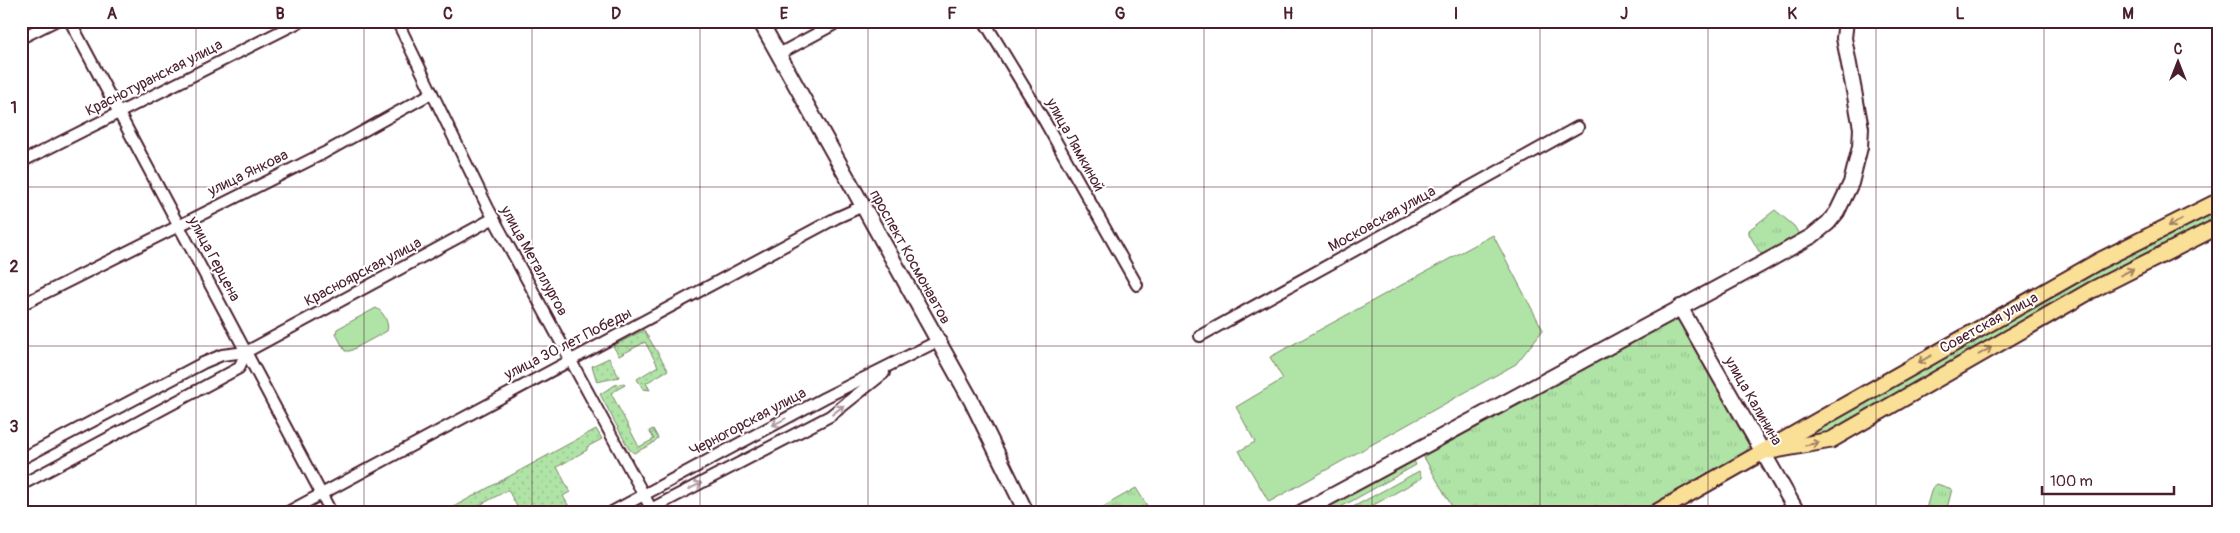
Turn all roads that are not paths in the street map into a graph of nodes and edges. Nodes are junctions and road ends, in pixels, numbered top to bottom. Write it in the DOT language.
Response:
graph roads {
  1 [pos="55,21"];
  2 [pos="70,21"];
  3 [pos="301,21"];
  4 [pos="397,21"];
  5 [pos="760,21"];
  6 [pos="840,21"];
  7 [pos="984,21"];
  8 [pos="1846,21"];
  9 [pos="21,38"];
  10 [pos="779,54"];
  11 [pos="432,93"];
  12 [pos="119,112"];
  13 [pos="1578,127"];
  14 [pos="21,162"];
  15 [pos="2219,201"];
  16 [pos="863,206"];
  17 [pos="494,218"];
  18 [pos="178,224"];
  19 [pos="2219,226"];
  20 [pos="1136,285"];
  21 [pos="21,305"];
  22 [pos="1680,307"];
  23 [pos="1200,336"];
  24 [pos="938,340"];
  25 [pos="246,352"];
  26 [pos="571,358"];
  27 [pos="900,361"];
  28 [pos="1764,452"];
  29 [pos="21,459"];
  30 [pos="21,485"];
  31 [pos="321,494"];
  32 [pos="644,494"];
  33 [pos="650,511"];
  34 [pos="288,512"];
  35 [pos="331,512"];
  36 [pos="612,512"];
  37 [pos="1026,512"];
  38 [pos="1302,512"];
  39 [pos="1657,512"];
  40 [pos="1797,512"];
  1 -- 9 [label="street"];
  2 -- 12 [label="street, улица Герцена"];
  3 -- 12 [label="street, Краснотуранская улица"];
  4 -- 11 [label="street, улица Металлургов"];
  5 -- 10 [label="main road, проспект Космонавтов"];
  6 -- 10 [label="street"];
  7 -- 20 [label="street, улица Лямкиной"];
  8 -- 22 [label="main road"];
  10 -- 16 [label="main road, проспект Космонавтов"];
  11 -- 17 [label="street, улица Металлургов"];
  11 -- 18 [label="street, улица Янкова"];
  12 -- 14 [label="street, Краснотуранская улица"];
  12 -- 18 [label="street, улица Герцена"];
  13 -- 23 [label="street, Московская улица"];
  15 -- 28 [label="main road, Советская улица, one-way"];
  16 -- 24 [label="main road, проспект Космонавтов"];
  16 -- 26 [label="street, улица 30 лет Победы"];
  17 -- 25 [label="street, Красноярская улица"];
  17 -- 26 [label="street, улица Металлургов"];
  18 -- 21 [label="street, улица Янкова"];
  18 -- 25 [label="street, улица Герцена"];
  28 -- 19 [label="main road, Советская улица, one-way"];
  22 -- 28 [label="main road, улица Калинина"];
  22 -- 38 [label="main road"];
  24 -- 27 [label="street, Черногорская улица"];
  24 -- 37 [label="main road, проспект Космонавтов"];
  25 -- 29 [label="street, Красноярская улица"];
  25 -- 30 [label="street, Красноярская улица"];
  25 -- 31 [label="street, улица Герцена"];
  26 -- 31 [label="street, улица 30 лет Победы"];
  26 -- 32 [label="street, улица Металлургов"];
  27 -- 32 [label="street, Черногорская улица, one-way"];
  33 -- 27 [label="street, Черногорская улица, one-way"];
  28 -- 39 [label="main road, Советская улица"];
  28 -- 40 [label="main road, улица Калинина"];
  31 -- 34 [label="street, улица 30 лет Победы"];
  31 -- 35 [label="street, улица Герцена"];
  32 -- 33 [label="street, улица Металлургов"];
  32 -- 36 [label="street, Черногорская улица"];
}
